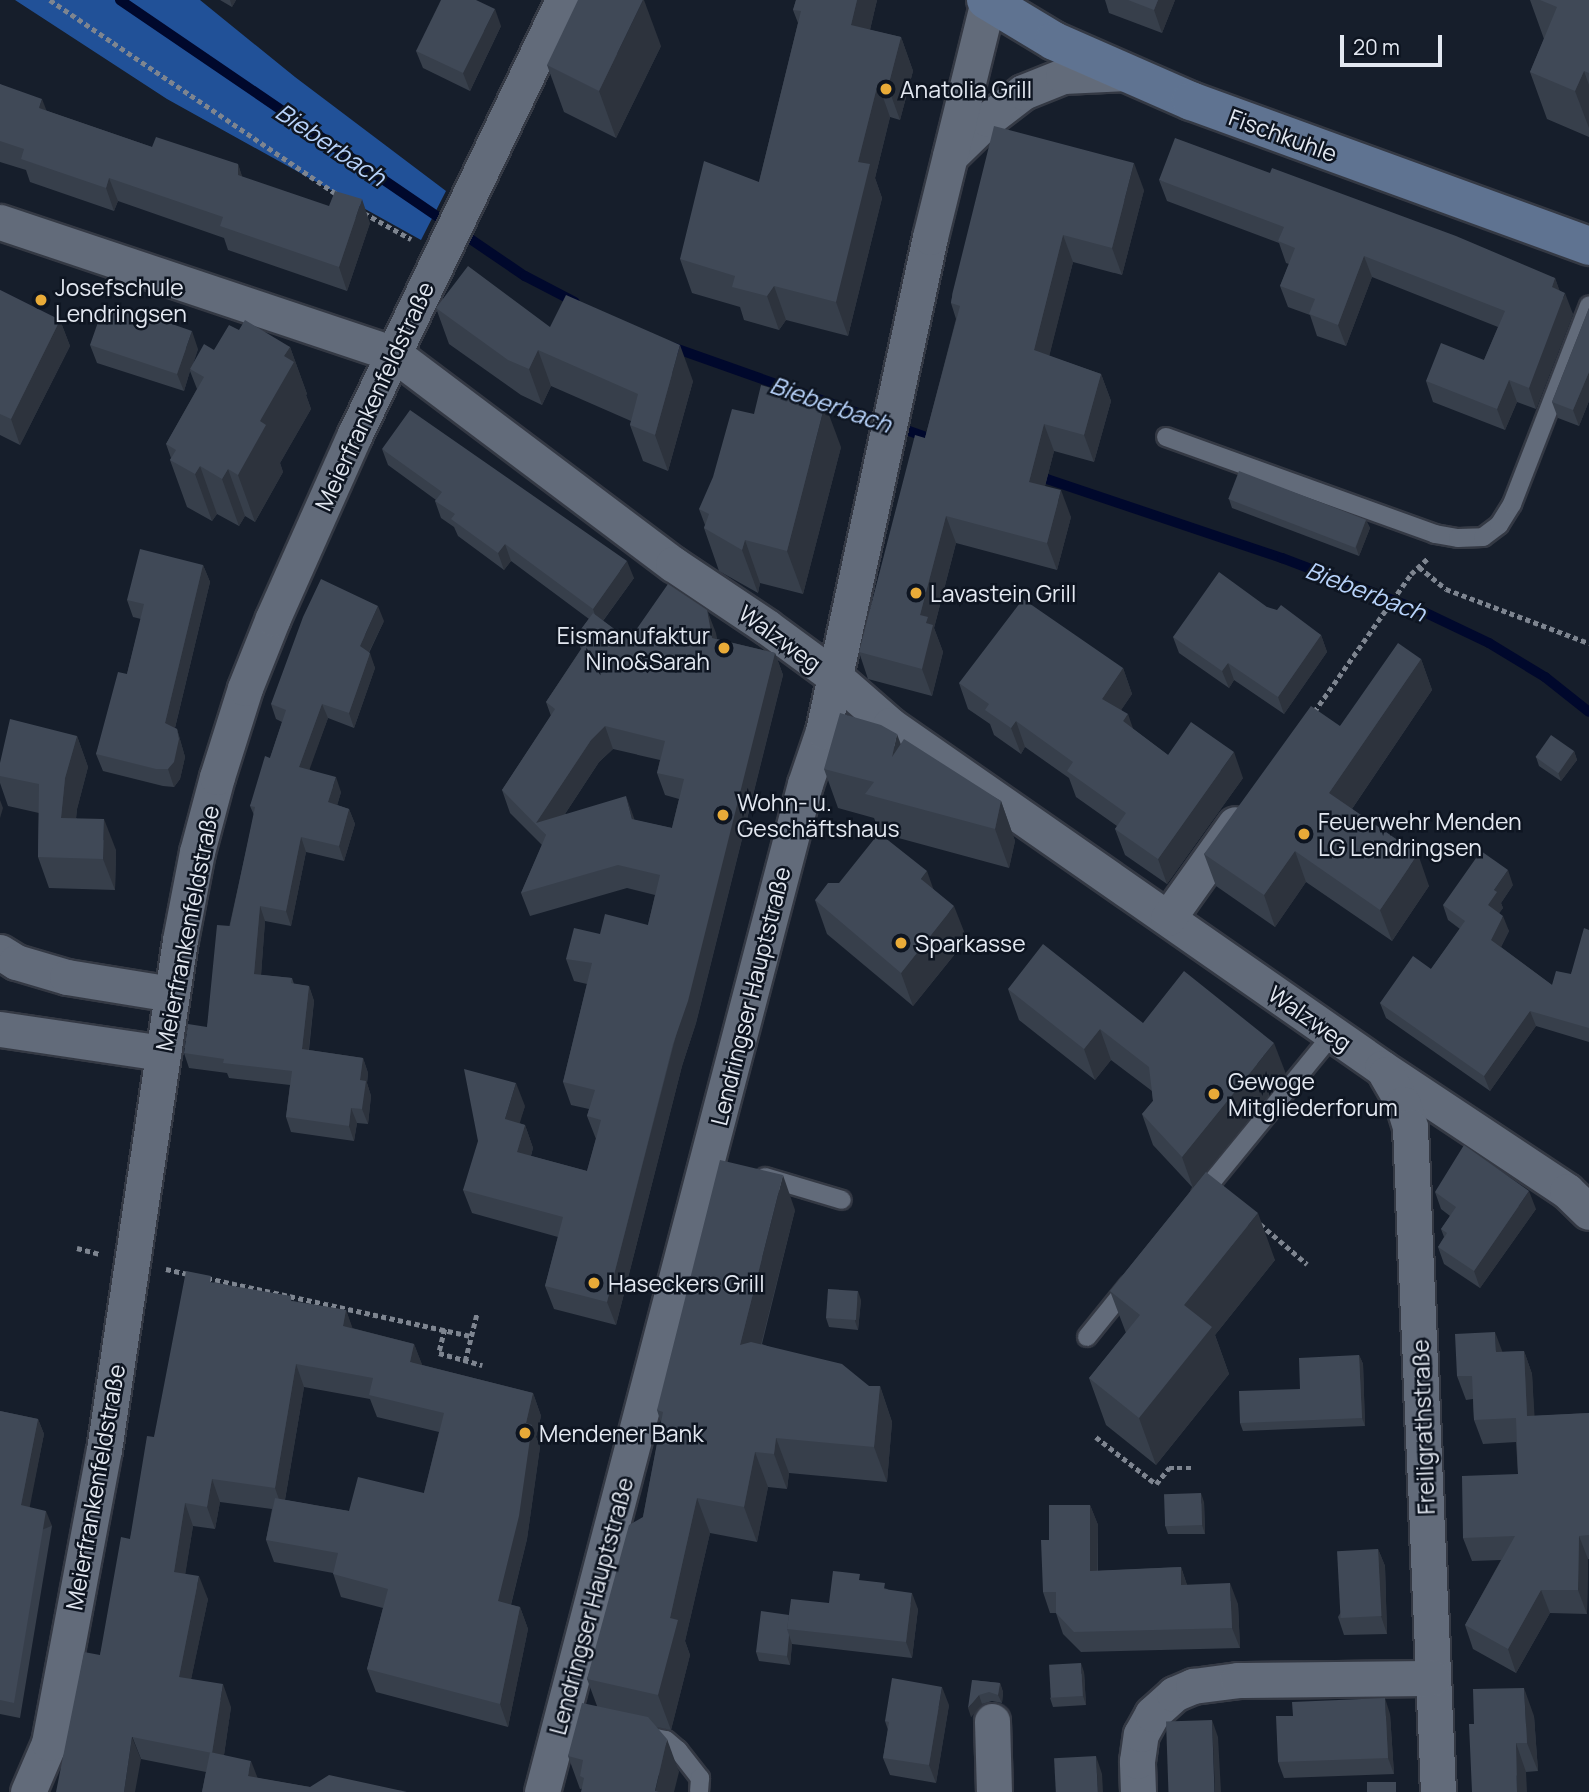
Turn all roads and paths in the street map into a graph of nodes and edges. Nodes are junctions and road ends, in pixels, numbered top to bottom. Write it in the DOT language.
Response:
graph roads {
  1 [pos="50,0"];
  2 [pos="563,0"];
  3 [pos="987,0"];
  4 [pos="1126,73"];
  5 [pos="950,156"];
  6 [pos="346,201"];
  7 [pos="357,208"];
  8 [pos="0,222"];
  9 [pos="1589,246"];
  10 [pos="440,255"];
  11 [pos="1589,305"];
  12 [pos="394,355"];
  13 [pos="1166,437"];
  14 [pos="1419,567"];
  15 [pos="1411,573"];
  16 [pos="1589,643"];
  17 [pos="835,677"];
  18 [pos="1310,719"];
  19 [pos="1256,795"];
  20 [pos="1168,918"];
  21 [pos="0,952"];
  22 [pos="172,994"];
  23 [pos="0,1029"];
  24 [pos="1333,1034"];
  25 [pos="163,1053"];
  26 [pos="1382,1068"];
  27 [pos="748,1171"];
  28 [pos="842,1200"];
  29 [pos="1589,1212"];
  30 [pos="1186,1214"];
  31 [pos="1254,1219"];
  32 [pos="132,1261"];
  33 [pos="1307,1264"];
  34 [pos="1136,1275"];
  35 [pos="477,1312"];
  36 [pos="445,1329"];
  37 [pos="471,1336"];
  38 [pos="1087,1337"];
  39 [pos="465,1360"];
  40 [pos="481,1365"];
  41 [pos="1096,1437"];
  42 [pos="1192,1468"];
  43 [pos="1433,1678"];
  44 [pos="992,1721"];
  45 [pos="627,1731"];
  46 [pos="699,1791"];
  47 [pos="29,1792"];
  48 [pos="542,1792"];
  49 [pos="995,1792"];
  50 [pos="1138,1792"];
  51 [pos="1438,1792"];
  1 -- 6 [label="path"];
  2 -- 10 [label="street, Meierfrankenfeldstraße"];
  3 -- 4 [label="main road, Fischkuhle"];
  3 -- 5 [label="street, Lendringser Hauptstraße"];
  4 -- 5 [label="street"];
  4 -- 9 [label="main road, Fischkuhle"];
  5 -- 17 [label="street, Lendringser Hauptstraße"];
  7 -- 10 [label="path"];
  8 -- 12 [label="street, Walzweg"];
  10 -- 12 [label="street, Meierfrankenfeldstraße"];
  11 -- 13 [label="lane"];
  12 -- 17 [label="street, Walzweg"];
  12 -- 22 [label="street, Meierfrankenfeldstraße"];
  14 -- 16 [label="path"];
  15 -- 18 [label="path"];
  17 -- 20 [label="street, Walzweg"];
  17 -- 48 [label="street, Lendringser Hauptstraße"];
  19 -- 20 [label="street"];
  20 -- 24 [label="street, Walzweg"];
  21 -- 22 [label="street"];
  22 -- 25 [label="street, Meierfrankenfeldstraße"];
  23 -- 25 [label="street"];
  24 -- 26 [label="street, Walzweg"];
  24 -- 30 [label="lane"];
  25 -- 32 [label="street, Meierfrankenfeldstraße"];
  26 -- 29 [label="street, Walzweg"];
  26 -- 43 [label="street, Freiligrathstraße"];
  27 -- 28 [label="lane"];
  31 -- 33 [label="path"];
  32 -- 36 [label="path"];
  32 -- 47 [label="street, Meierfrankenfeldstraße"];
  34 -- 38 [label="lane"];
  35 -- 37 [label="path"];
  36 -- 37 [label="path"];
  36 -- 39 [label="path"];
  37 -- 39 [label="path"];
  39 -- 40 [label="path"];
  41 -- 42 [label="path"];
  43 -- 50 [label="street"];
  43 -- 51 [label="street, Freiligrathstraße"];
  44 -- 49 [label="street"];
  45 -- 46 [label="lane"];
}
